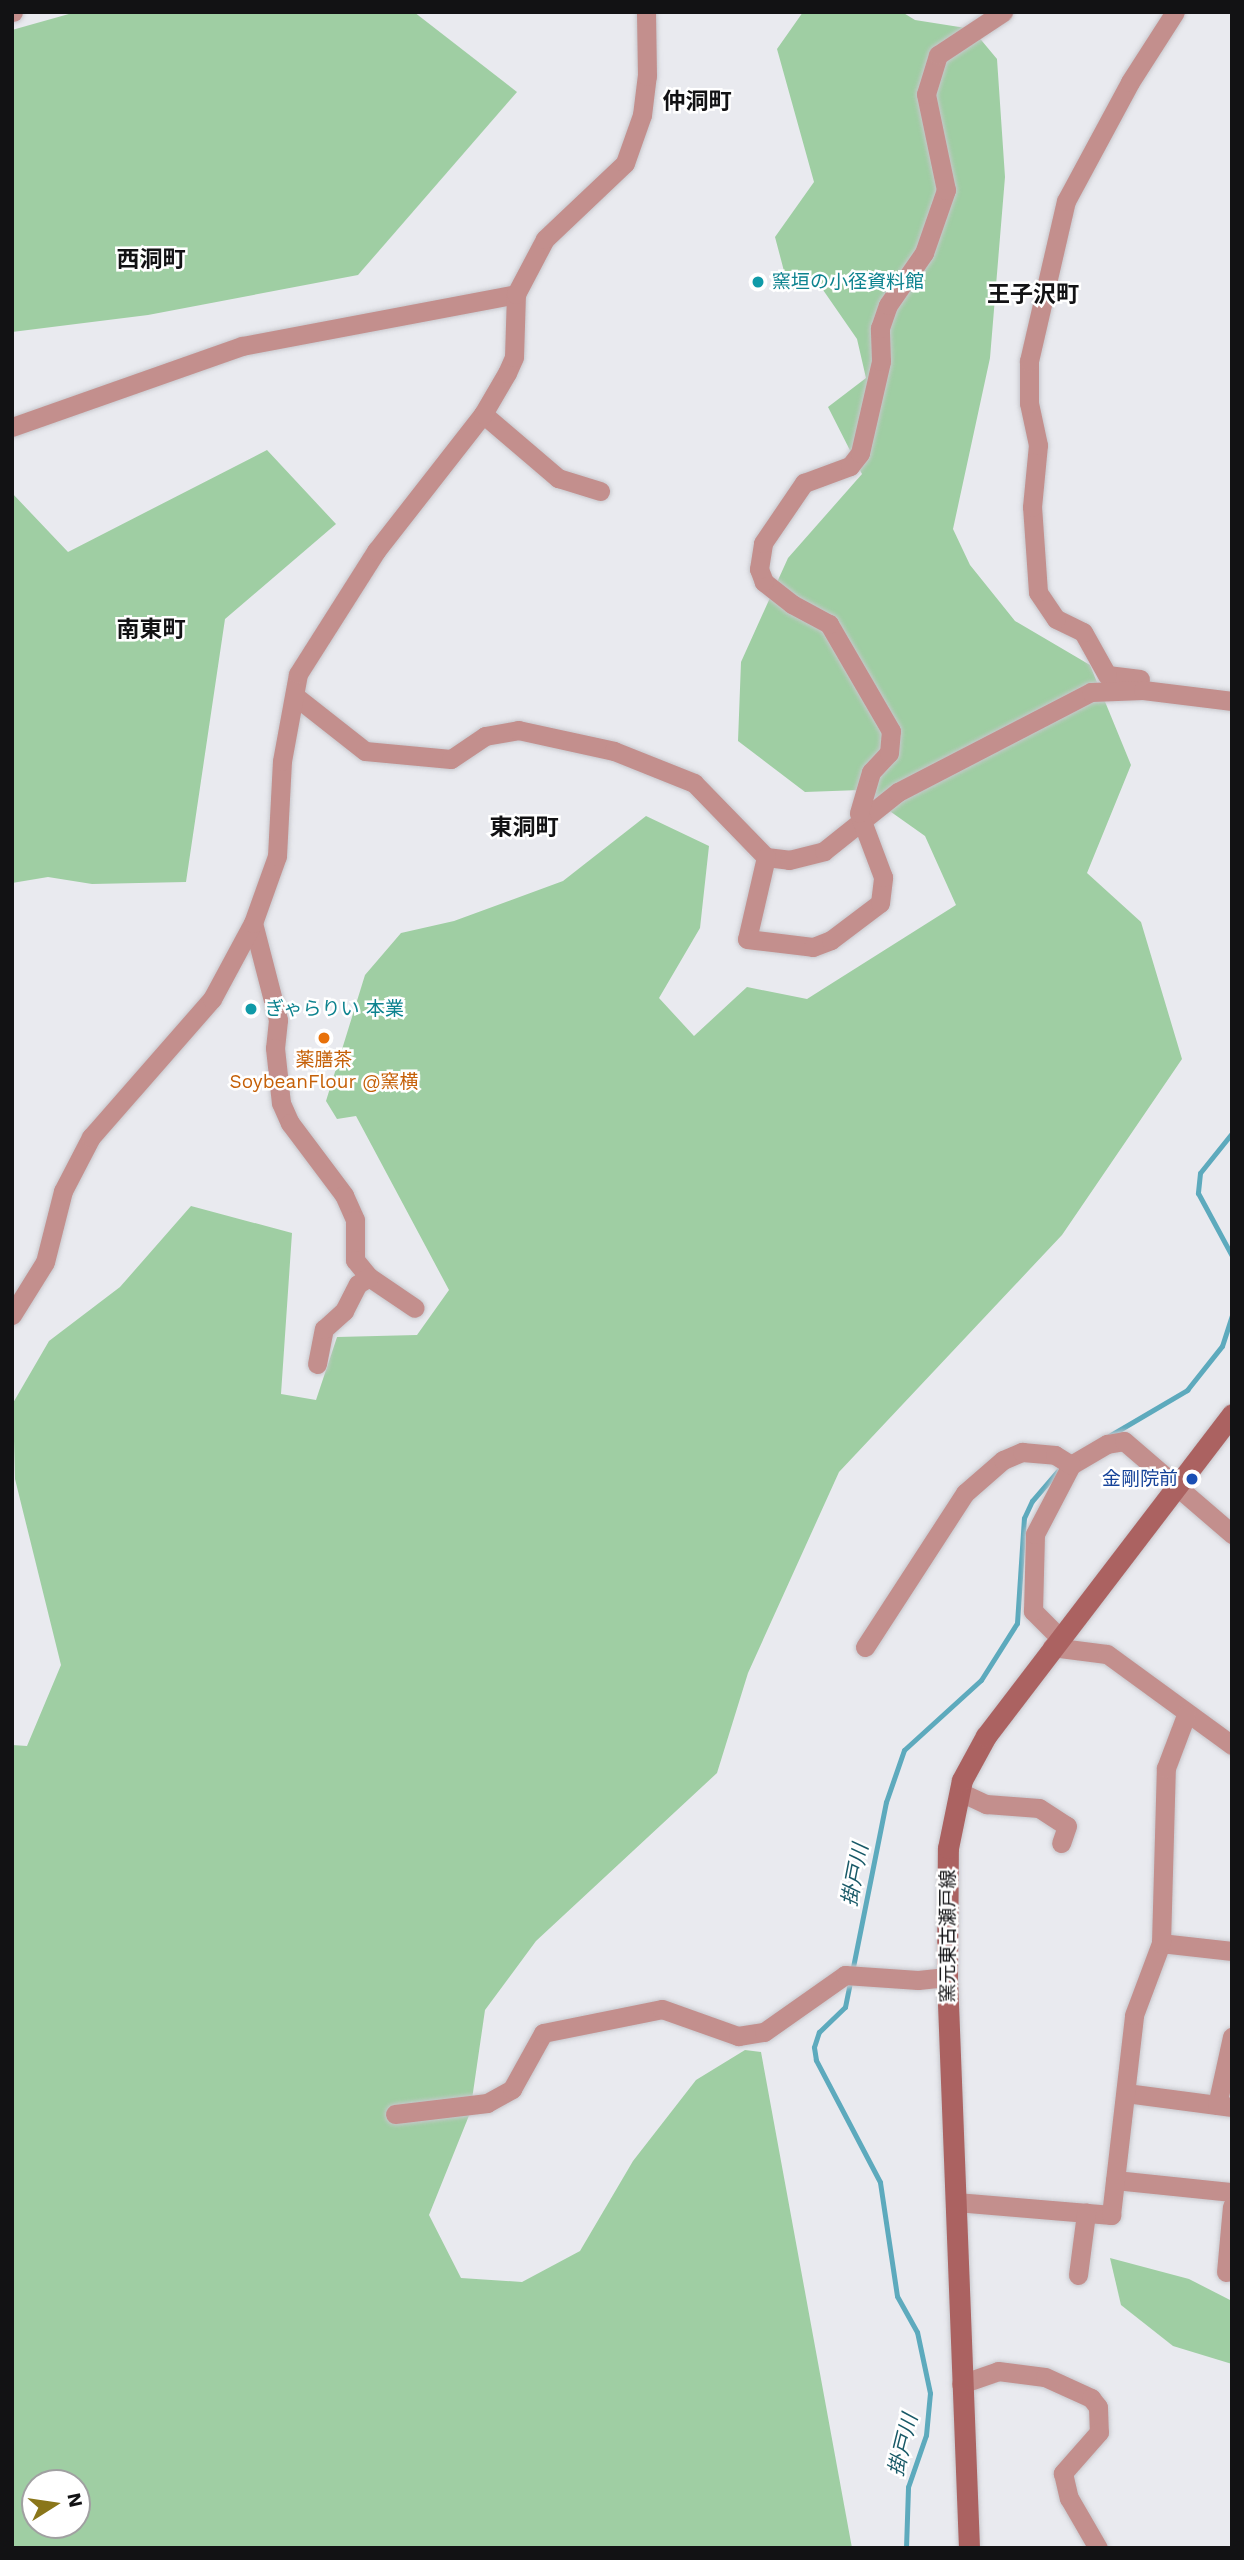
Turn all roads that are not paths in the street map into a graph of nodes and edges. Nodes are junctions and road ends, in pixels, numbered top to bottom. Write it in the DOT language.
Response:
graph roads {
  1 [pos="646,12"];
  2 [pos="1003,12"];
  3 [pos="1175,12"];
  4 [pos="516,294"];
  5 [pos="483,414"];
  6 [pos="12,427"];
  7 [pos="600,491"];
  8 [pos="1143,690"];
  9 [pos="295,695"];
  10 [pos="1232,701"];
  11 [pos="860,825"];
  12 [pos="766,857"];
  13 [pos="253,923"];
  14 [pos="369,1277"];
  15 [pos="415,1308"];
  16 [pos="12,1315"];
  17 [pos="317,1364"];
  18 [pos="1232,1414"];
  19 [pos="1067,1463"];
  20 [pos="1175,1487"];
  21 [pos="1232,1534"];
  22 [pos="1056,1642"];
  23 [pos="865,1647"];
  24 [pos="1186,1715"];
  25 [pos="1232,1745"];
  26 [pos="960,1792"];
  27 [pos="1061,1843"];
  28 [pos="1161,1943"];
  29 [pos="1232,1951"];
  30 [pos="947,1977"];
  31 [pos="1232,2037"];
  32 [pos="1126,2093"];
  33 [pos="1224,2106"];
  34 [pos="396,2114"];
  35 [pos="1115,2180"];
  36 [pos="1232,2192"];
  37 [pos="956,2202"];
  38 [pos="1232,2206"];
  39 [pos="1086,2213"];
  40 [pos="1226,2272"];
  41 [pos="1078,2275"];
  42 [pos="961,2384"];
  43 [pos="969,2548"];
  44 [pos="1098,2548"];
  1 -- 4 [label="street"];
  2 -- 11 [label="street"];
  3 -- 8 [label="street"];
  4 -- 5 [label="street"];
  4 -- 6 [label="street"];
  5 -- 7 [label="street"];
  5 -- 9 [label="street"];
  8 -- 10 [label="street"];
  8 -- 11 [label="street"];
  9 -- 12 [label="street"];
  9 -- 13 [label="street"];
  11 -- 12 [label="street"];
  11 -- 12 [label="street"];
  13 -- 14 [label="street"];
  13 -- 16 [label="street"];
  14 -- 15 [label="street"];
  14 -- 17 [label="street"];
  18 -- 20 [label="main road, 窯元東古瀬戸線"];
  19 -- 20 [label="street"];
  19 -- 22 [label="street"];
  19 -- 23 [label="street"];
  20 -- 21 [label="street"];
  20 -- 22 [label="main road, 窯元東古瀬戸線"];
  22 -- 24 [label="street"];
  22 -- 26 [label="main road, 窯元東古瀬戸線"];
  24 -- 25 [label="street"];
  24 -- 28 [label="street"];
  26 -- 27 [label="street"];
  26 -- 30 [label="main road, 窯元東古瀬戸線"];
  28 -- 29 [label="street"];
  28 -- 32 [label="street"];
  30 -- 34 [label="street"];
  30 -- 37 [label="main road, 窯元東古瀬戸線"];
  31 -- 33 [label="street"];
  32 -- 33 [label="street"];
  32 -- 35 [label="street"];
  35 -- 36 [label="street"];
  35 -- 39 [label="street"];
  37 -- 39 [label="street"];
  37 -- 42 [label="main road, 窯元東古瀬戸線"];
  38 -- 40 [label="street"];
  39 -- 41 [label="street"];
  42 -- 43 [label="main road, 窯元東古瀬戸線"];
  42 -- 44 [label="street"];
}
